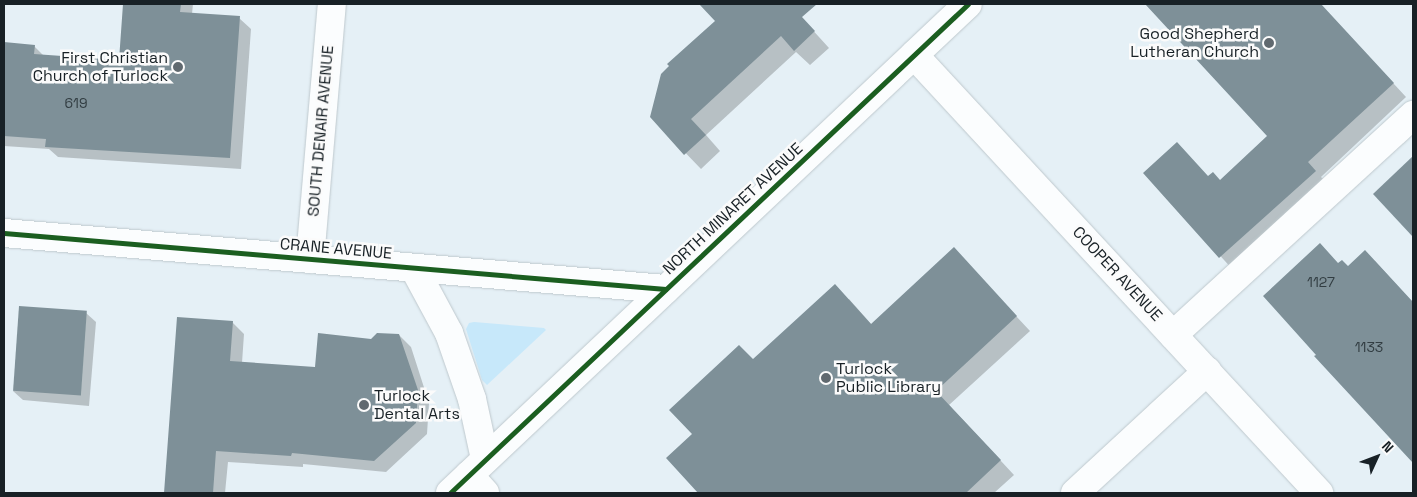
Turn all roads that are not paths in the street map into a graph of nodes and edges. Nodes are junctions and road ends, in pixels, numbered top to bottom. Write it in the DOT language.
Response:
graph roads {
  1 [pos="332,4"];
  2 [pos="968,4"];
  3 [pos="914,55"];
  4 [pos="1409,126"];
  5 [pos="4,233"];
  6 [pos="310,259"];
  7 [pos="414,268"];
  8 [pos="666,289"];
  9 [pos="1173,335"];
  10 [pos="1207,371"];
  11 [pos="472,480"];
  12 [pos="1075,493"];
  13 [pos="1320,493"];
  1 -- 6 [label="street, SOUTH DENAIR AVENUE"];
  2 -- 3 [label="street, NORTH MINARET AVENUE"];
  3 -- 8 [label="street, NORTH MINARET AVENUE"];
  3 -- 9 [label="street, COOPER AVENUE"];
  4 -- 9 [label="street"];
  5 -- 6 [label="street, CRANE AVENUE"];
  6 -- 7 [label="street, CRANE AVENUE"];
  7 -- 8 [label="street, CRANE AVENUE"];
  7 -- 11 [label="street"];
  8 -- 11 [label="street, NORTH MINARET AVENUE"];
  9 -- 10 [label="street, COOPER AVENUE"];
  10 -- 12 [label="street"];
  10 -- 13 [label="street, COOPER AVENUE"];
}
